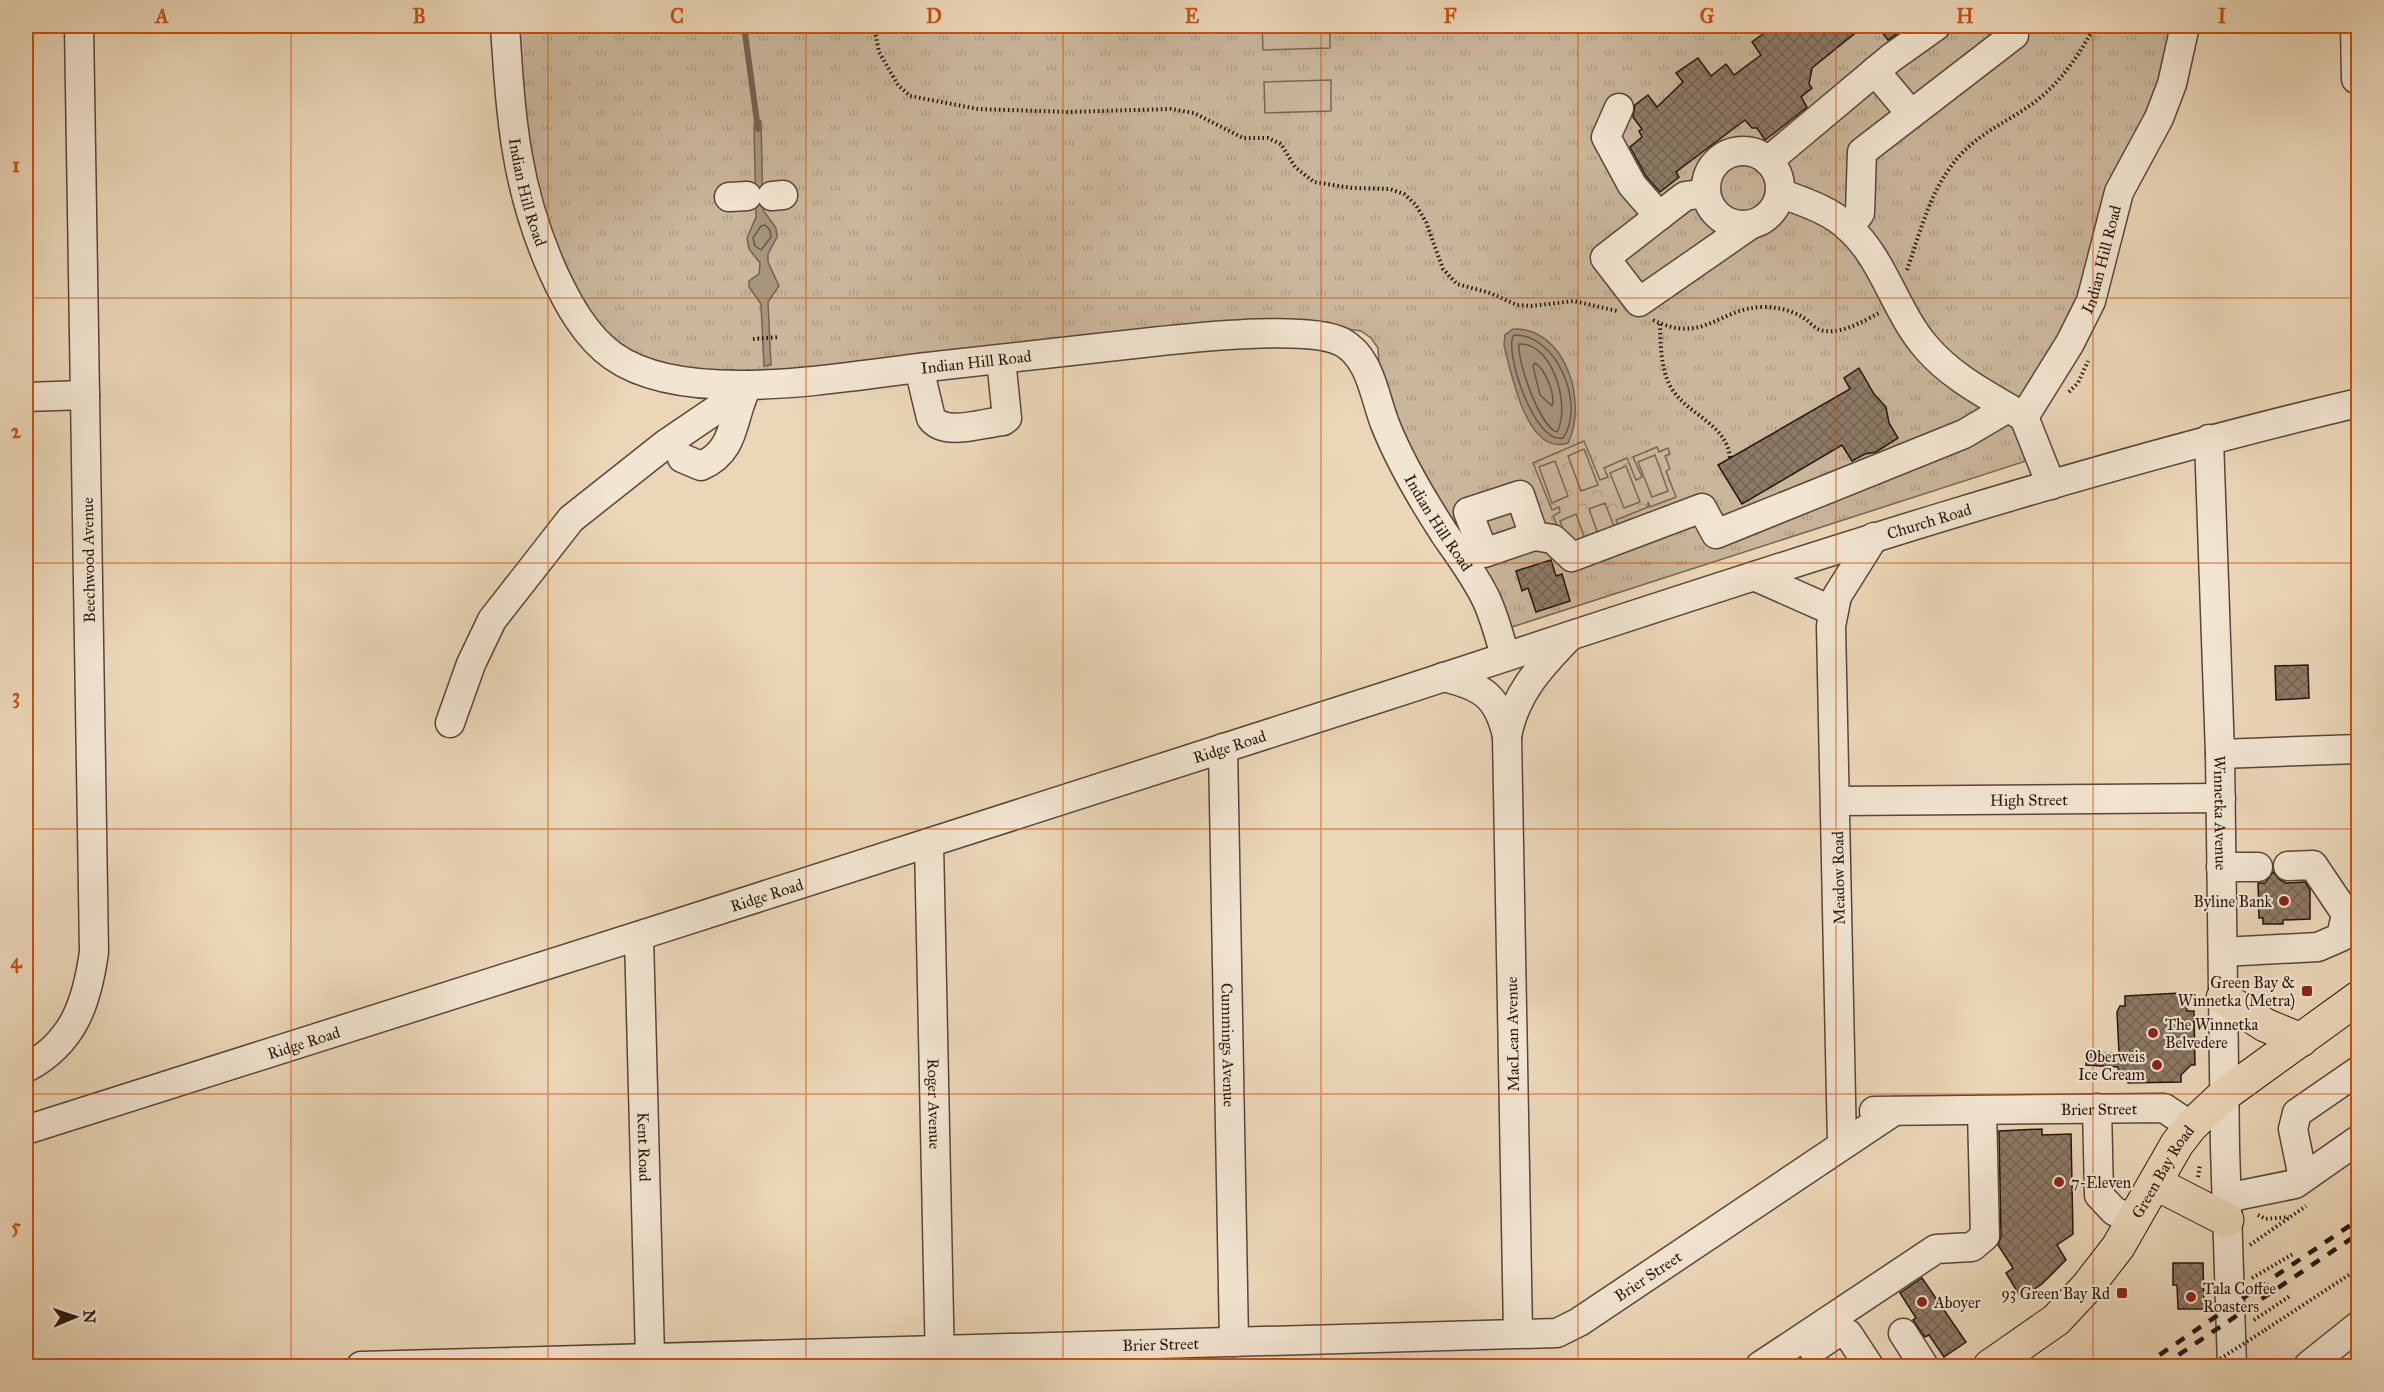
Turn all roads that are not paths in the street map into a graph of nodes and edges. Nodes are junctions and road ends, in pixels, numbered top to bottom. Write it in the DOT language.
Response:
graph roads {
  1 [pos="78,26"];
  2 [pos="505,26"];
  3 [pos="1936,26"];
  4 [pos="2014,26"];
  5 [pos="2185,26"];
  6 [pos="2355,26"];
  7 [pos="1875,71"];
  8 [pos="2356,79"];
  9 [pos="1619,108"];
  10 [pos="1911,114"];
  11 [pos="1768,161"];
  12 [pos="1706,193"];
  13 [pos="1780,193"];
  14 [pos="1659,216"];
  15 [pos="1750,225"];
  16 [pos="1849,228"];
  17 [pos="1001,359"];
  18 [pos="920,368"];
  19 [pos="740,385"];
  20 [pos="85,394"];
  21 [pos="26,397"];
  22 [pos="2358,403"];
  23 [pos="2016,413"];
  24 [pos="2209,439"];
  25 [pos="682,458"];
  26 [pos="2051,485"];
  27 [pos="1534,536"];
  28 [pos="1874,537"];
  29 [pos="1470,543"];
  30 [pos="1754,576"];
  31 [pos="1833,611"];
  32 [pos="1569,637"];
  33 [pos="1505,656"];
  34 [pos="1443,677"];
  35 [pos="450,723"];
  36 [pos="1507,736"];
  37 [pos="1222,748"];
  38 [pos="2358,748"];
  39 [pos="2220,754"];
  40 [pos="2221,798"];
  41 [pos="1837,801"];
  42 [pos="929,843"];
  43 [pos="2300,865"];
  44 [pos="2222,867"];
  45 [pos="2258,867"];
  46 [pos="639,937"];
  47 [pos="2223,952"];
  48 [pos="2223,998"];
  49 [pos="2358,998"];
  50 [pos="2301,1040"];
  51 [pos="26,1068"];
  52 [pos="2358,1071"];
  53 [pos="2224,1095"];
  54 [pos="1842,1096"];
  55 [pos="2097,1108"];
  56 [pos="1983,1110"];
  57 [pos="1894,1111"];
  58 [pos="2191,1126"];
  59 [pos="26,1130"];
  60 [pos="2358,1140"];
  61 [pos="1842,1145"];
  62 [pos="2155,1183"];
  63 [pos="2306,1191"];
  64 [pos="2234,1209"];
  65 [pos="2133,1220"];
  66 [pos="2358,1326"];
  67 [pos="1518,1333"];
  68 [pos="1903,1333"];
  69 [pos="1234,1342"];
  70 [pos="650,1357"];
  71 [pos="940,1358"];
  72 [pos="361,1366"];
  73 [pos="1760,1366"];
  74 [pos="1786,1366"];
  75 [pos="1869,1366"];
  76 [pos="1924,1366"];
  77 [pos="1990,1366"];
  78 [pos="2232,1366"];
  79 [pos="2308,1366"];
  1 -- 20 [label="street, Beechwood Avenue"];
  2 -- 19 [label="street, Indian Hill Road"];
  3 -- 7 [label="street"];
  4 -- 10 [label="street"];
  5 -- 23 [label="street, Indian Hill Road"];
  6 -- 8 [label="street"];
  7 -- 10 [label="street"];
  7 -- 11 [label="street"];
  9 -- 14 [label="street"];
  10 -- 16 [label="street"];
  11 -- 12 [label="street"];
  11 -- 13 [label="street"];
  12 -- 14 [label="street"];
  12 -- 15 [label="street"];
  13 -- 15 [label="street"];
  13 -- 16 [label="street"];
  14 -- 15 [label="street"];
  16 -- 23 [label="street"];
  17 -- 18 [label="street, Indian Hill Road"];
  17 -- 18 [label="street"];
  17 -- 29 [label="street, Indian Hill Road"];
  18 -- 19 [label="street, Indian Hill Road"];
  19 -- 25 [label="street"];
  19 -- 35 [label="street"];
  20 -- 21 [label="street"];
  20 -- 51 [label="street, Beechwood Avenue"];
  22 -- 24 [label="street, Church Road"];
  23 -- 26 [label="street"];
  23 -- 27 [label="street"];
  24 -- 26 [label="street, Church Road"];
  24 -- 39 [label="street, Winnetka Avenue"];
  26 -- 28 [label="street, Church Road"];
  27 -- 29 [label="street"];
  27 -- 29 [label="street"];
  28 -- 30 [label="street, Church Road"];
  28 -- 31 [label="street, Meadow Road"];
  29 -- 33 [label="street, Indian Hill Road"];
  30 -- 31 [label="street"];
  30 -- 32 [label="street, Church Road"];
  31 -- 41 [label="street, Meadow Road"];
  32 -- 33 [label="street, Church Road"];
  32 -- 36 [label="street, MacLean Avenue"];
  33 -- 34 [label="street, Ridge Road"];
  34 -- 36 [label="street, MacLean Avenue"];
  34 -- 37 [label="street, Ridge Road"];
  36 -- 67 [label="street, MacLean Avenue"];
  37 -- 42 [label="street, Ridge Road"];
  37 -- 69 [label="street, Cummings Avenue"];
  38 -- 39 [label="street"];
  39 -- 40 [label="street, Winnetka Avenue"];
  40 -- 41 [label="street, High Street"];
  40 -- 44 [label="street, Winnetka Avenue"];
  41 -- 54 [label="street, Meadow Road"];
  42 -- 46 [label="street, Ridge Road"];
  42 -- 71 [label="street, Roger Avenue"];
  43 -- 47 [label="street"];
  44 -- 45 [label="street"];
  44 -- 47 [label="street, Winnetka Avenue"];
  46 -- 59 [label="street, Ridge Road"];
  46 -- 70 [label="street, Kent Road"];
  47 -- 48 [label="street, Winnetka Avenue"];
  48 -- 50 [label="main road"];
  48 -- 53 [label="street, Winnetka Avenue"];
  49 -- 50 [label="main road, Green Bay Road"];
  50 -- 53 [label="main road, Green Bay Road"];
  52 -- 63 [label="street"];
  53 -- 58 [label="main road, Green Bay Road"];
  53 -- 64 [label="street, Winnetka Avenue"];
  54 -- 57 [label="street, Brier Street"];
  54 -- 61 [label="street, Meadow Road"];
  55 -- 56 [label="street, Brier Street"];
  55 -- 58 [label="street, Brier Street"];
  55 -- 65 [label="street"];
  56 -- 57 [label="street, Brier Street"];
  56 -- 73 [label="street"];
  57 -- 61 [label="street, Brier Street"];
  58 -- 62 [label="main road, Green Bay Road"];
  60 -- 63 [label="street"];
  61 -- 67 [label="street, Brier Street"];
  62 -- 64 [label="main road"];
  62 -- 65 [label="main road, Green Bay Road"];
  63 -- 64 [label="street"];
  64 -- 78 [label="street, Winnetka Avenue"];
  65 -- 77 [label="main road, Green Bay Road"];
  66 -- 79 [label="street"];
  67 -- 69 [label="street, Brier Street"];
  68 -- 76 [label="street"];
  69 -- 71 [label="street, Brier Street"];
  70 -- 71 [label="street, Brier Street"];
  70 -- 72 [label="street, Brier Street"];
  74 -- 75 [label="street"];
}
